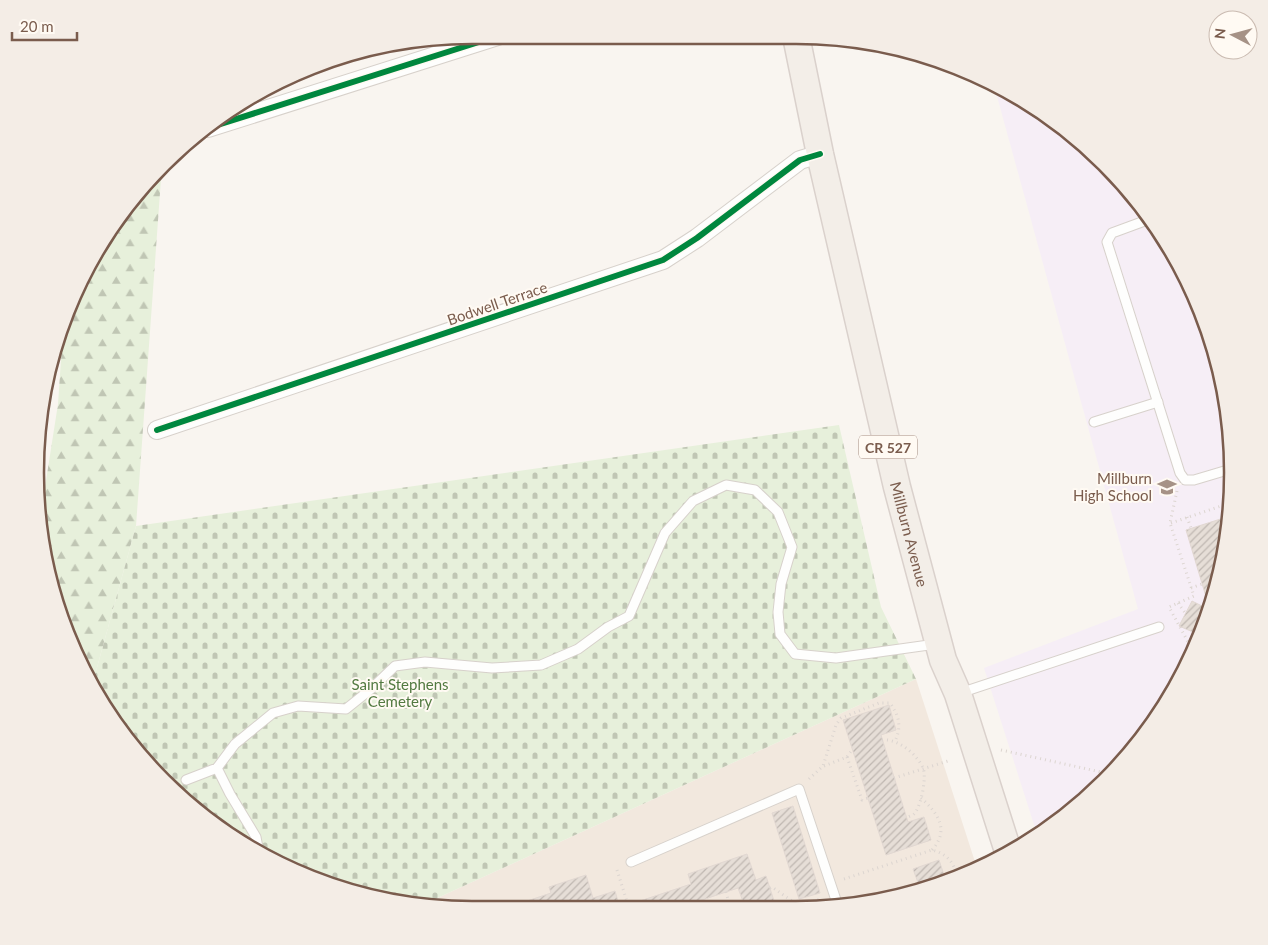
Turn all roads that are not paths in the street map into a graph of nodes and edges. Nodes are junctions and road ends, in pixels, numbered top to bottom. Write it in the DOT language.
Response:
graph roads {
  1 [pos="473,44"];
  2 [pos="798,44"];
  3 [pos="224,123"];
  4 [pos="820,154"];
  5 [pos="1143,221"];
  6 [pos="1158,402"];
  7 [pos="1094,422"];
  8 [pos="157,430"];
  9 [pos="1224,471"];
  10 [pos="1159,627"];
  11 [pos="939,644"];
  12 [pos="958,694"];
  13 [pos="217,768"];
  14 [pos="186,780"];
  15 [pos="257,844"];
  16 [pos="1006,846"];
  17 [pos="631,862"];
  18 [pos="836,899"];
  1 -- 3 [label="street"];
  2 -- 4 [label="main road, Millburn Avenue / CR 527"];
  4 -- 8 [label="street, Bodwell Terrace"];
  4 -- 11 [label="main road, Millburn Avenue / CR 527"];
  5 -- 6 [label="lane"];
  6 -- 7 [label="lane"];
  6 -- 9 [label="lane"];
  10 -- 12 [label="lane"];
  11 -- 12 [label="main road, Millburn Avenue / CR 527"];
  11 -- 13 [label="lane"];
  12 -- 16 [label="main road, Millburn Avenue / CR 527"];
  13 -- 14 [label="lane"];
  13 -- 15 [label="lane"];
  17 -- 18 [label="lane"];
}
